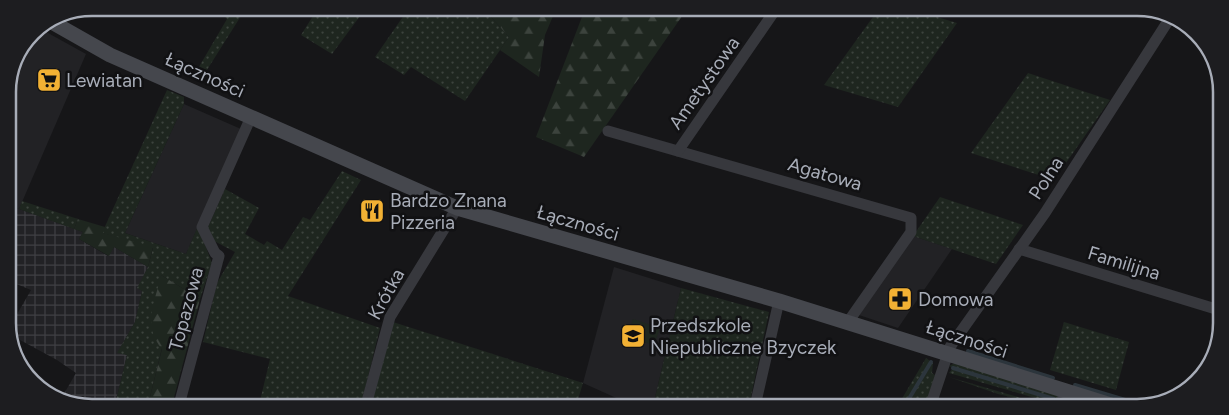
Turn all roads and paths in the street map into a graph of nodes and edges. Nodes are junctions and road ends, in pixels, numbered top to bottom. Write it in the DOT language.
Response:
graph roads {
  1 [pos="771,16"];
  2 [pos="1167,23"];
  3 [pos="57,25"];
  4 [pos="251,117"];
  5 [pos="608,131"];
  6 [pos="678,151"];
  7 [pos="457,208"];
  8 [pos="1019,249"];
  9 [pos="779,300"];
  10 [pos="1213,308"];
  11 [pos="848,322"];
  12 [pos="947,354"];
  13 [pos="1065,391"];
  14 [pos="182,399"];
  15 [pos="368,399"];
  16 [pos="757,399"];
  17 [pos="933,399"];
  18 [pos="1062,399"];
  19 [pos="1092,399"];
  1 -- 6 [label="street, Ametystowa"];
  2 -- 8 [label="street, Polna"];
  3 -- 4 [label="street, Łączności"];
  4 -- 7 [label="street, Łączności"];
  4 -- 14 [label="street, Topazowa"];
  5 -- 6 [label="street, Agatowa"];
  6 -- 11 [label="street, Agatowa"];
  7 -- 9 [label="street, Łączności"];
  7 -- 15 [label="street, Krótka"];
  8 -- 10 [label="street, Familijna"];
  8 -- 12 [label="street, Polna"];
  9 -- 11 [label="street, Łączności"];
  9 -- 16 [label="street"];
  11 -- 12 [label="street, Łączności"];
  12 -- 13 [label="street, Łączności"];
  12 -- 17 [label="street, Polna"];
  13 -- 18 [label="street"];
  13 -- 19 [label="street, Łączności"];
}
